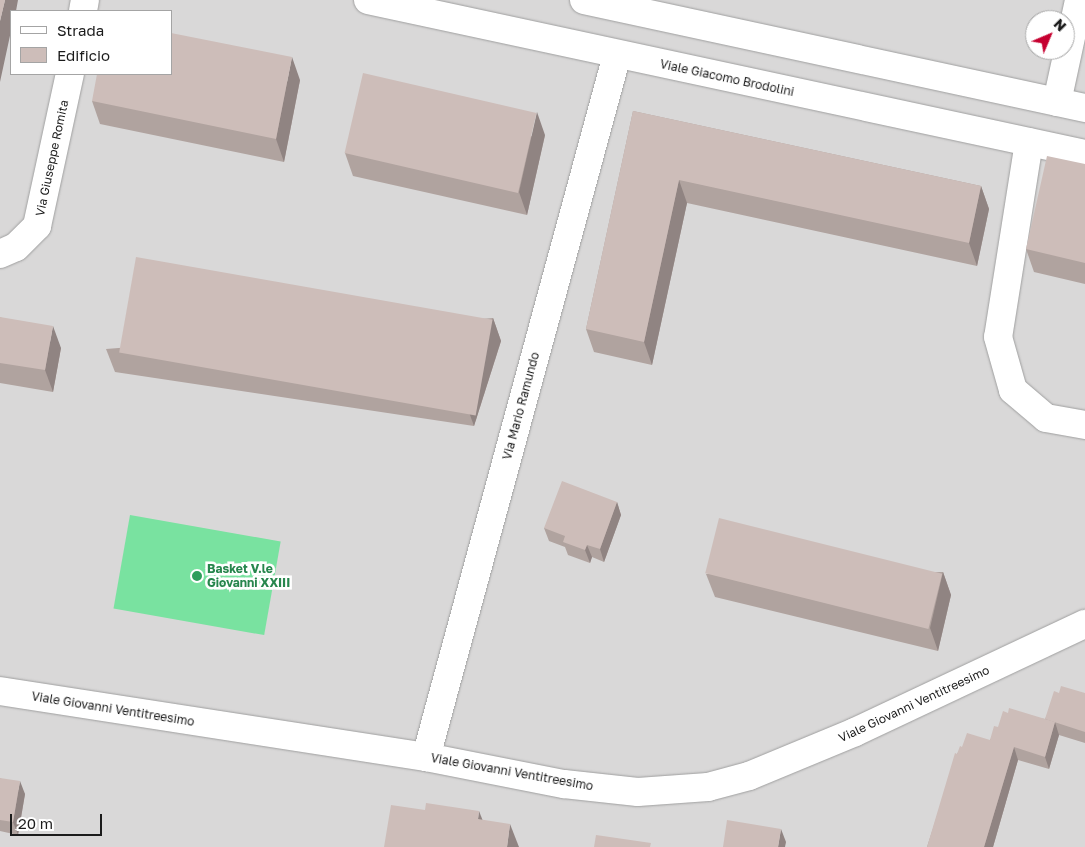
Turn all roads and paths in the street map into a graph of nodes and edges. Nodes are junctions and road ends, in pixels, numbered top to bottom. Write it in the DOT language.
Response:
graph roads {
  1 [pos="368,0"];
  2 [pos="584,0"];
  3 [pos="1079,0"];
  4 [pos="617,55"];
  5 [pos="70,75"];
  6 [pos="1057,102"];
  7 [pos="1085,108"];
  8 [pos="1029,142"];
  9 [pos="1085,154"];
  10 [pos="0,254"];
  11 [pos="1085,425"];
  12 [pos="1085,624"];
  13 [pos="0,691"];
  14 [pos="426,757"];
  1 -- 4 [label="street, Viale Giacomo Brodolini"];
  2 -- 6 [label="street"];
  3 -- 6 [label="street"];
  4 -- 8 [label="street, Viale Giacomo Brodolini"];
  4 -- 14 [label="street, Via Mario Ramundo"];
  5 -- 10 [label="street, Via Giuseppe Romita"];
  6 -- 7 [label="street"];
  8 -- 9 [label="street, Viale Giacomo Brodolini"];
  8 -- 11 [label="street"];
  12 -- 14 [label="street, Viale Giovanni Ventitreesimo"];
  13 -- 14 [label="street, Viale Giovanni Ventitreesimo"];
}
